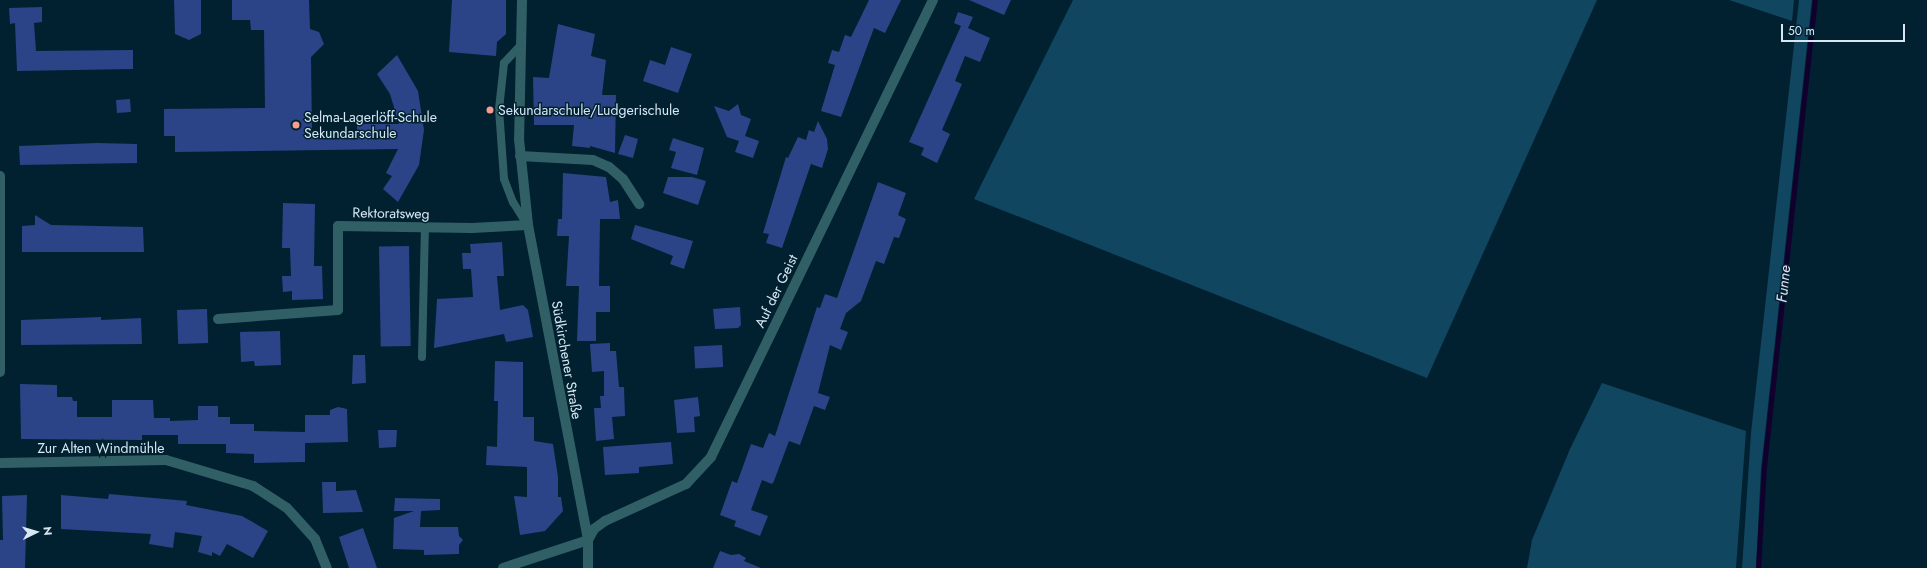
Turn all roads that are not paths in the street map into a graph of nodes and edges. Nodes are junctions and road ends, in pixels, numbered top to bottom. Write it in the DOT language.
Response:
graph roads {
  1 [pos="522,0"];
  2 [pos="932,0"];
  3 [pos="520,47"];
  4 [pos="520,156"];
  5 [pos="0,176"];
  6 [pos="639,204"];
  7 [pos="528,225"];
  8 [pos="425,228"];
  9 [pos="1,318"];
  10 [pos="218,319"];
  11 [pos="422,358"];
  12 [pos="0,372"];
  13 [pos="0,463"];
  14 [pos="588,540"];
  15 [pos="327,568"];
  16 [pos="503,568"];
  17 [pos="588,568"];
  1 -- 3 [label="street, Südkirchener Straße"];
  2 -- 14 [label="street, Auf der Geist"];
  3 -- 4 [label="street, Südkirchener Straße"];
  3 -- 7 [label="lane"];
  4 -- 6 [label="street"];
  4 -- 7 [label="street, Südkirchener Straße"];
  5 -- 9 [label="street"];
  7 -- 8 [label="street, Rektoratsweg"];
  7 -- 14 [label="street, Südkirchener Straße"];
  8 -- 10 [label="street, Rektoratsweg"];
  8 -- 11 [label="lane"];
  9 -- 12 [label="street"];
  13 -- 15 [label="street, Zur Alten Windmühle"];
  14 -- 16 [label="street"];
  14 -- 17 [label="street, Südkirchener Straße"];
}
